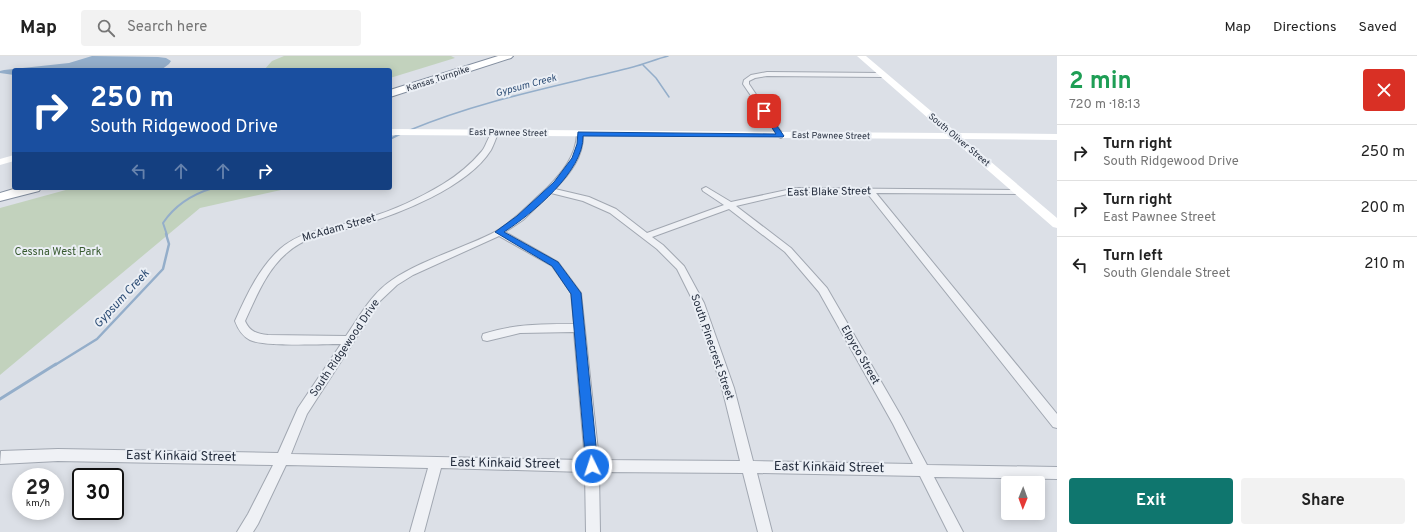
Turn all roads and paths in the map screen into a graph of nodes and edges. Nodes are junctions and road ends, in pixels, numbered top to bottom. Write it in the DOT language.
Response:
graph roads {
  1 [pos="496,56"];
  2 [pos="508,56"];
  3 [pos="861,56"];
  4 [pos="882,75"];
  5 [pos="392,88"];
  6 [pos="392,93"];
  7 [pos="392,132"];
  8 [pos="495,133"];
  9 [pos="580,134"];
  10 [pos="781,136"];
  11 [pos="955,137"];
  12 [pos="1057,138"];
  13 [pos="12,159"];
  14 [pos="0,162"];
  15 [pos="12,188"];
  16 [pos="706,189"];
  17 [pos="26,190"];
  18 [pos="550,190"];
  19 [pos="0,191"];
  20 [pos="870,191"];
  21 [pos="1019,192"];
  22 [pos="0,197"];
  23 [pos="730,206"];
  24 [pos="1057,224"];
  25 [pos="499,232"];
  26 [pos="646,236"];
  27 [pos="579,328"];
  28 [pos="486,337"];
  29 [pos="348,340"];
  30 [pos="1057,423"];
  31 [pos="1,458"];
  32 [pos="282,459"];
  33 [pos="435,462"];
  34 [pos="592,466"];
  35 [pos="749,466"];
  36 [pos="923,470"];
  37 [pos="1057,473"];
  38 [pos="244,532"];
  39 [pos="417,532"];
  40 [pos="593,532"];
  41 [pos="765,532"];
  42 [pos="956,532"];
  1 -- 5 [label="highway, Kansas Turnpike"];
  2 -- 6 [label="highway, Kansas Turnpike"];
  3 -- 4 [label="main road, South Oliver Street"];
  4 -- 10 [label="street"];
  4 -- 11 [label="main road, South Oliver Street"];
  7 -- 8 [label="main road, East Pawnee Street"];
  8 -- 9 [label="main road, East Pawnee Street"];
  8 -- 29 [label="street, McAdam Street"];
  9 -- 10 [label="main road, East Pawnee Street"];
  9 -- 18 [label="street, South Ridgewood Drive"];
  10 -- 11 [label="main road, East Pawnee Street"];
  11 -- 12 [label="main road, East Pawnee Street"];
  11 -- 21 [label="main road, South Oliver Street"];
  13 -- 14 [label="main road"];
  15 -- 19 [label="highway"];
  16 -- 23 [label="street, Elpyco Street"];
  17 -- 22 [label="highway"];
  18 -- 25 [label="street, South Ridgewood Drive"];
  18 -- 26 [label="street, South Pinecrest Street"];
  20 -- 21 [label="street, East Blake Street"];
  20 -- 23 [label="street, East Blake Street"];
  20 -- 30 [label="street"];
  21 -- 24 [label="main road, South Oliver Street"];
  23 -- 26 [label="street, East Blake Street"];
  23 -- 36 [label="street, Elpyco Street"];
  25 -- 27 [label="street"];
  25 -- 29 [label="street, South Ridgewood Drive"];
  26 -- 35 [label="street, South Pinecrest Street"];
  27 -- 28 [label="street"];
  27 -- 34 [label="street"];
  29 -- 32 [label="street, South Ridgewood Drive"];
  31 -- 32 [label="street, East Kinkaid Street"];
  32 -- 33 [label="street, East Kinkaid Street"];
  32 -- 38 [label="street, South Ridgewood Drive"];
  33 -- 34 [label="street, East Kinkaid Street"];
  33 -- 39 [label="street"];
  34 -- 35 [label="street, East Kinkaid Street"];
  34 -- 40 [label="street"];
  35 -- 36 [label="street, East Kinkaid Street"];
  35 -- 41 [label="street, South Pinecrest Street"];
  36 -- 37 [label="street, East Kinkaid Street"];
  36 -- 42 [label="street, Elpyco Street"];
}
